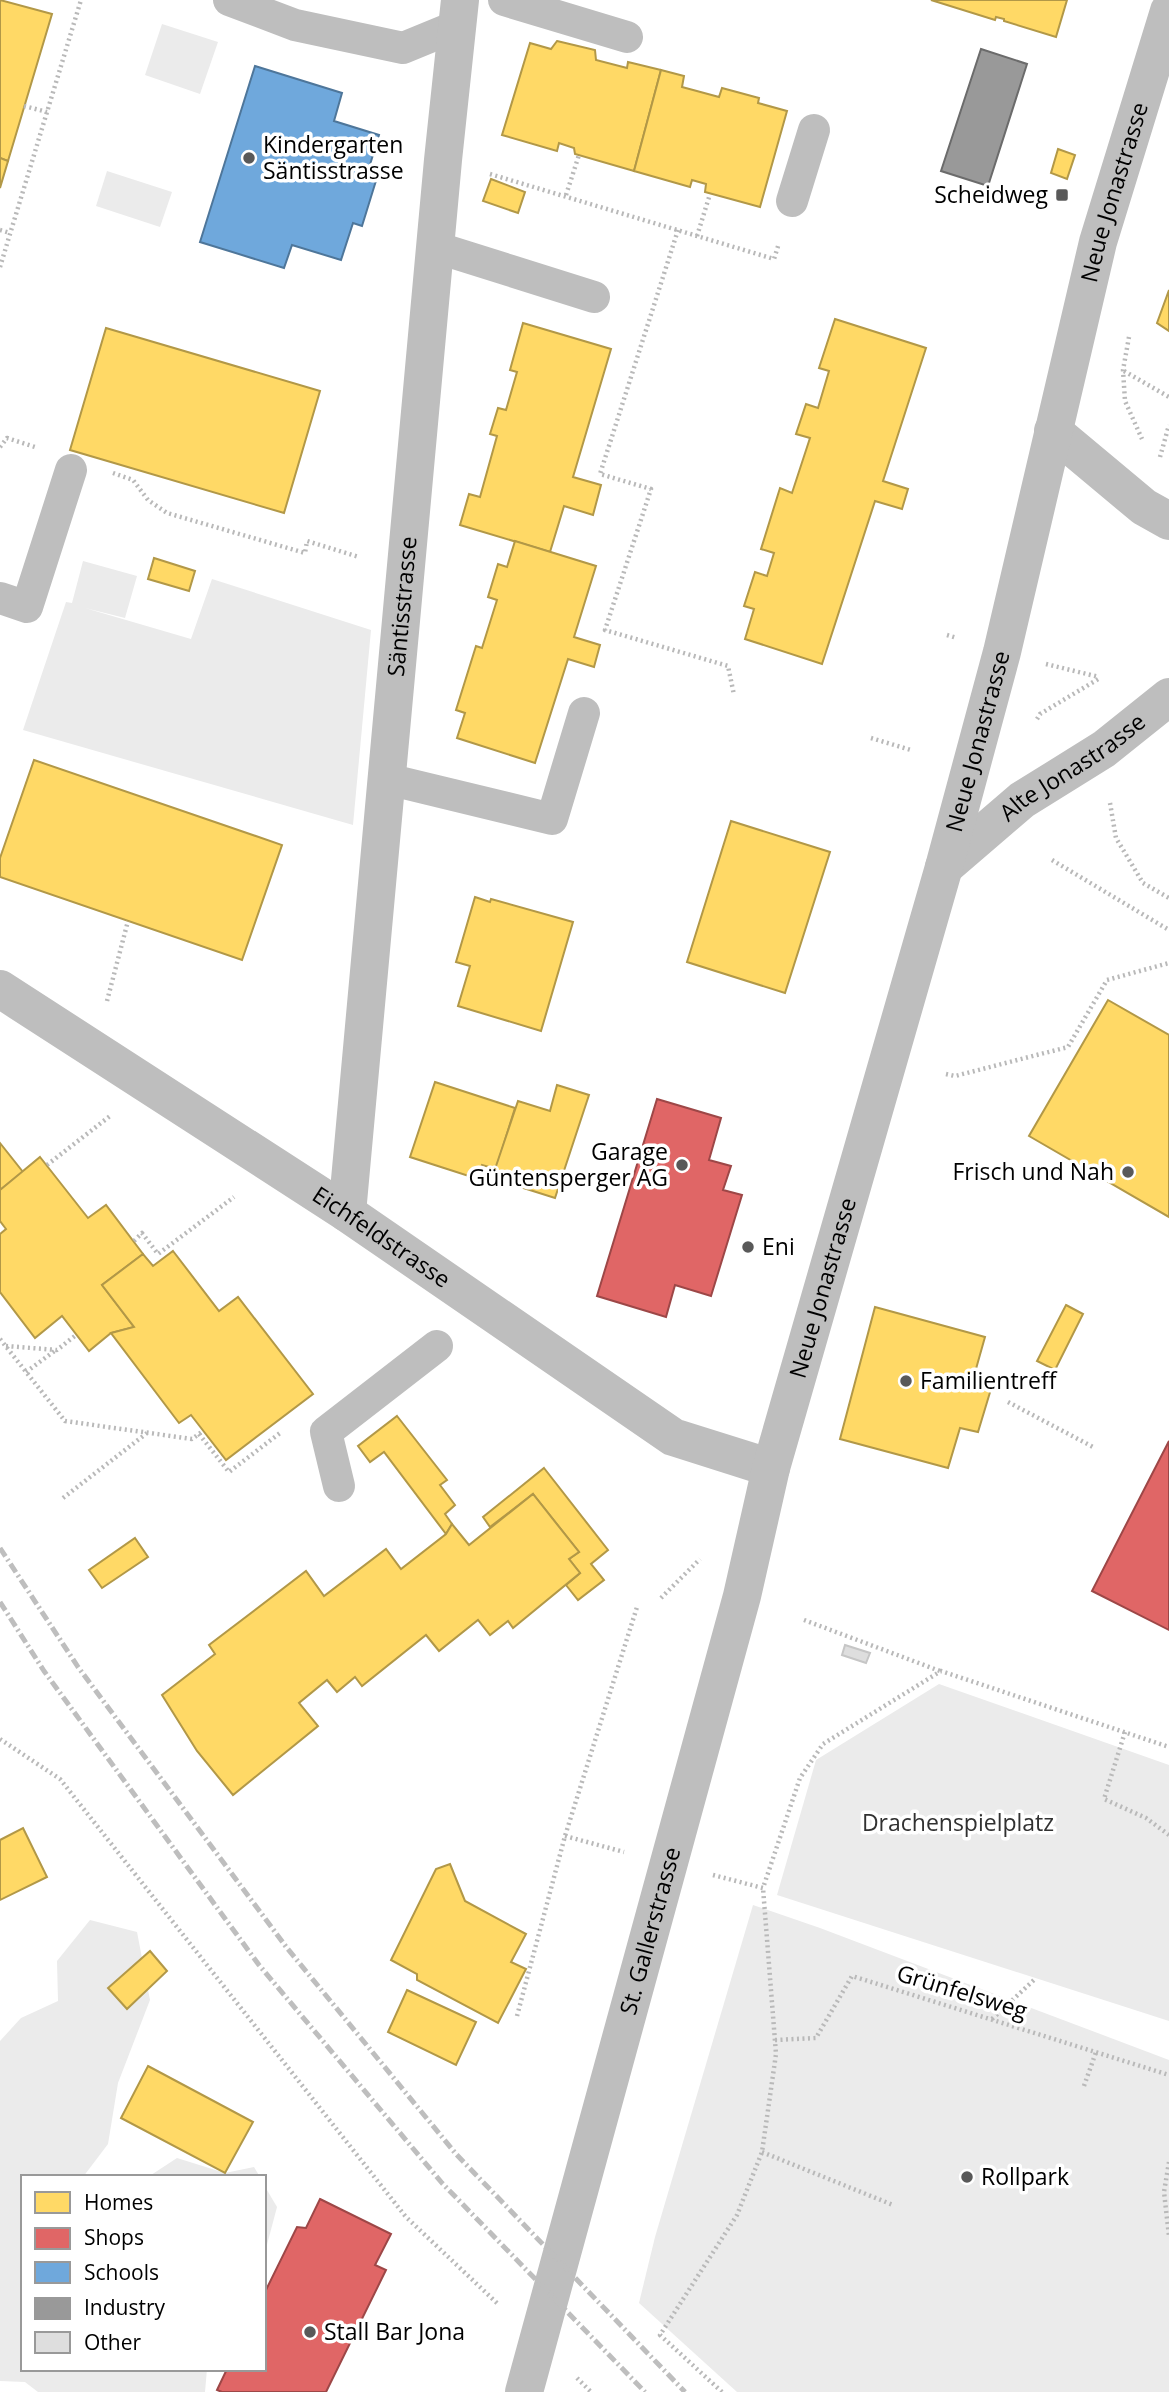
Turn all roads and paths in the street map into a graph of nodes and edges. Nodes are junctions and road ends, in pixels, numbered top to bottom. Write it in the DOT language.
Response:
graph roads {
  1 [pos="81,0"];
  2 [pos="229,0"];
  3 [pos="504,0"];
  4 [pos="1169,11"];
  5 [pos="460,13"];
  6 [pos="627,37"];
  7 [pos="24,106"];
  8 [pos="47,112"];
  9 [pos="814,130"];
  10 [pos="579,155"];
  11 [pos="488,173"];
  12 [pos="710,194"];
  13 [pos="566,195"];
  14 [pos="792,201"];
  15 [pos="0,230"];
  16 [pos="678,230"];
  17 [pos="10,233"];
  18 [pos="697,236"];
  19 [pos="780,239"];
  20 [pos="435,247"];
  21 [pos="0,267"];
  22 [pos="594,297"];
  23 [pos="1169,397"];
  24 [pos="1169,425"];
  25 [pos="1053,431"];
  26 [pos="1145,447"];
  27 [pos="1159,460"];
  28 [pos="71,470"];
  29 [pos="133,480"];
  30 [pos="1169,521"];
  31 [pos="370,561"];
  32 [pos="0,598"];
  33 [pos="734,695"];
  34 [pos="1169,697"];
  35 [pos="584,713"];
  36 [pos="871,738"];
  37 [pos="911,750"];
  38 [pos="387,779"];
  39 [pos="1111,819"];
  40 [pos="1052,860"];
  41 [pos="944,867"];
  42 [pos="1169,898"];
  43 [pos="128,921"];
  44 [pos="1169,930"];
  45 [pos="1169,963"];
  46 [pos="0,989"];
  47 [pos="105,1006"];
  48 [pos="946,1074"];
  49 [pos="120,1109"];
  50 [pos="47,1165"];
  51 [pos="243,1191"];
  52 [pos="347,1213"];
  53 [pos="134,1241"];
  54 [pos="76,1335"];
  55 [pos="0,1339"];
  56 [pos="5,1346"];
  57 [pos="437,1346"];
  58 [pos="57,1350"];
  59 [pos="26,1372"];
  60 [pos="1008,1402"];
  61 [pos="204,1431"];
  62 [pos="148,1433"];
  63 [pos="1095,1448"];
  64 [pos="771,1468"];
  65 [pos="339,1486"];
  66 [pos="63,1498"];
  67 [pos="637,1607"];
  68 [pos="804,1620"];
  69 [pos="941,1671"];
  70 [pos="1125,1732"];
  71 [pos="0,1739"];
  72 [pos="1169,1747"];
  73 [pos="800,1779"];
  74 [pos="1169,1835"];
  75 [pos="763,1888"];
  76 [pos="1035,1979"];
  77 [pos="517,2016"];
  78 [pos="991,2020"];
  79 [pos="775,2040"];
  80 [pos="1096,2052"];
  81 [pos="1169,2075"];
  82 [pos="1084,2086"];
  83 [pos="762,2152"];
  84 [pos="1169,2162"];
  85 [pos="893,2204"];
  86 [pos="406,2217"];
  87 [pos="1169,2236"];
  88 [pos="524,2392"];
  89 [pos="722,2392"];
  1 -- 8 [label="path"];
  2 -- 5 [label="lane"];
  3 -- 6 [label="lane"];
  4 -- 25 [label="main road, Neue Jonastrasse"];
  5 -- 20 [label="main road, Säntisstrasse"];
  7 -- 8 [label="path"];
  8 -- 17 [label="path"];
  9 -- 14 [label="lane"];
  10 -- 13 [label="path"];
  11 -- 13 [label="path"];
  12 -- 18 [label="path"];
  13 -- 16 [label="path"];
  15 -- 17 [label="path"];
  16 -- 18 [label="path"];
  16 -- 33 [label="path"];
  17 -- 21 [label="path"];
  18 -- 19 [label="path"];
  20 -- 22 [label="lane"];
  20 -- 38 [label="main road, Säntisstrasse"];
  23 -- 26 [label="path"];
  24 -- 27 [label="path"];
  25 -- 30 [label="main road"];
  25 -- 41 [label="main road, Neue Jonastrasse"];
  28 -- 32 [label="lane"];
  29 -- 31 [label="path"];
  34 -- 41 [label="main road, Alte Jonastrasse"];
  35 -- 38 [label="lane"];
  36 -- 37 [label="path"];
  38 -- 52 [label="main road, Säntisstrasse"];
  39 -- 42 [label="path"];
  40 -- 44 [label="path"];
  41 -- 64 [label="main road, Neue Jonastrasse"];
  43 -- 47 [label="path"];
  45 -- 48 [label="path"];
  46 -- 52 [label="main road, Eichfeldstrasse"];
  49 -- 50 [label="path"];
  51 -- 53 [label="path"];
  52 -- 64 [label="main road, Eichfeldstrasse"];
  54 -- 58 [label="path"];
  55 -- 56 [label="path"];
  56 -- 58 [label="path"];
  56 -- 59 [label="path"];
  57 -- 65 [label="lane"];
  58 -- 59 [label="path"];
  59 -- 62 [label="path"];
  60 -- 63 [label="path"];
  61 -- 62 [label="path"];
  62 -- 66 [label="path"];
  64 -- 88 [label="main road, St. Gallerstrasse"];
  67 -- 77 [label="path"];
  68 -- 69 [label="path"];
  69 -- 70 [label="path"];
  69 -- 73 [label="path"];
  70 -- 72 [label="path"];
  70 -- 74 [label="path"];
  71 -- 86 [label="path"];
  75 -- 79 [label="path"];
  76 -- 78 [label="path"];
  78 -- 79 [label="path, Grünfelsweg"];
  78 -- 80 [label="path, Grünfelsweg"];
  79 -- 83 [label="path"];
  80 -- 81 [label="path, Grünfelsweg"];
  80 -- 82 [label="path"];
  83 -- 85 [label="path"];
  83 -- 89 [label="path"];
  84 -- 87 [label="path"];
}
